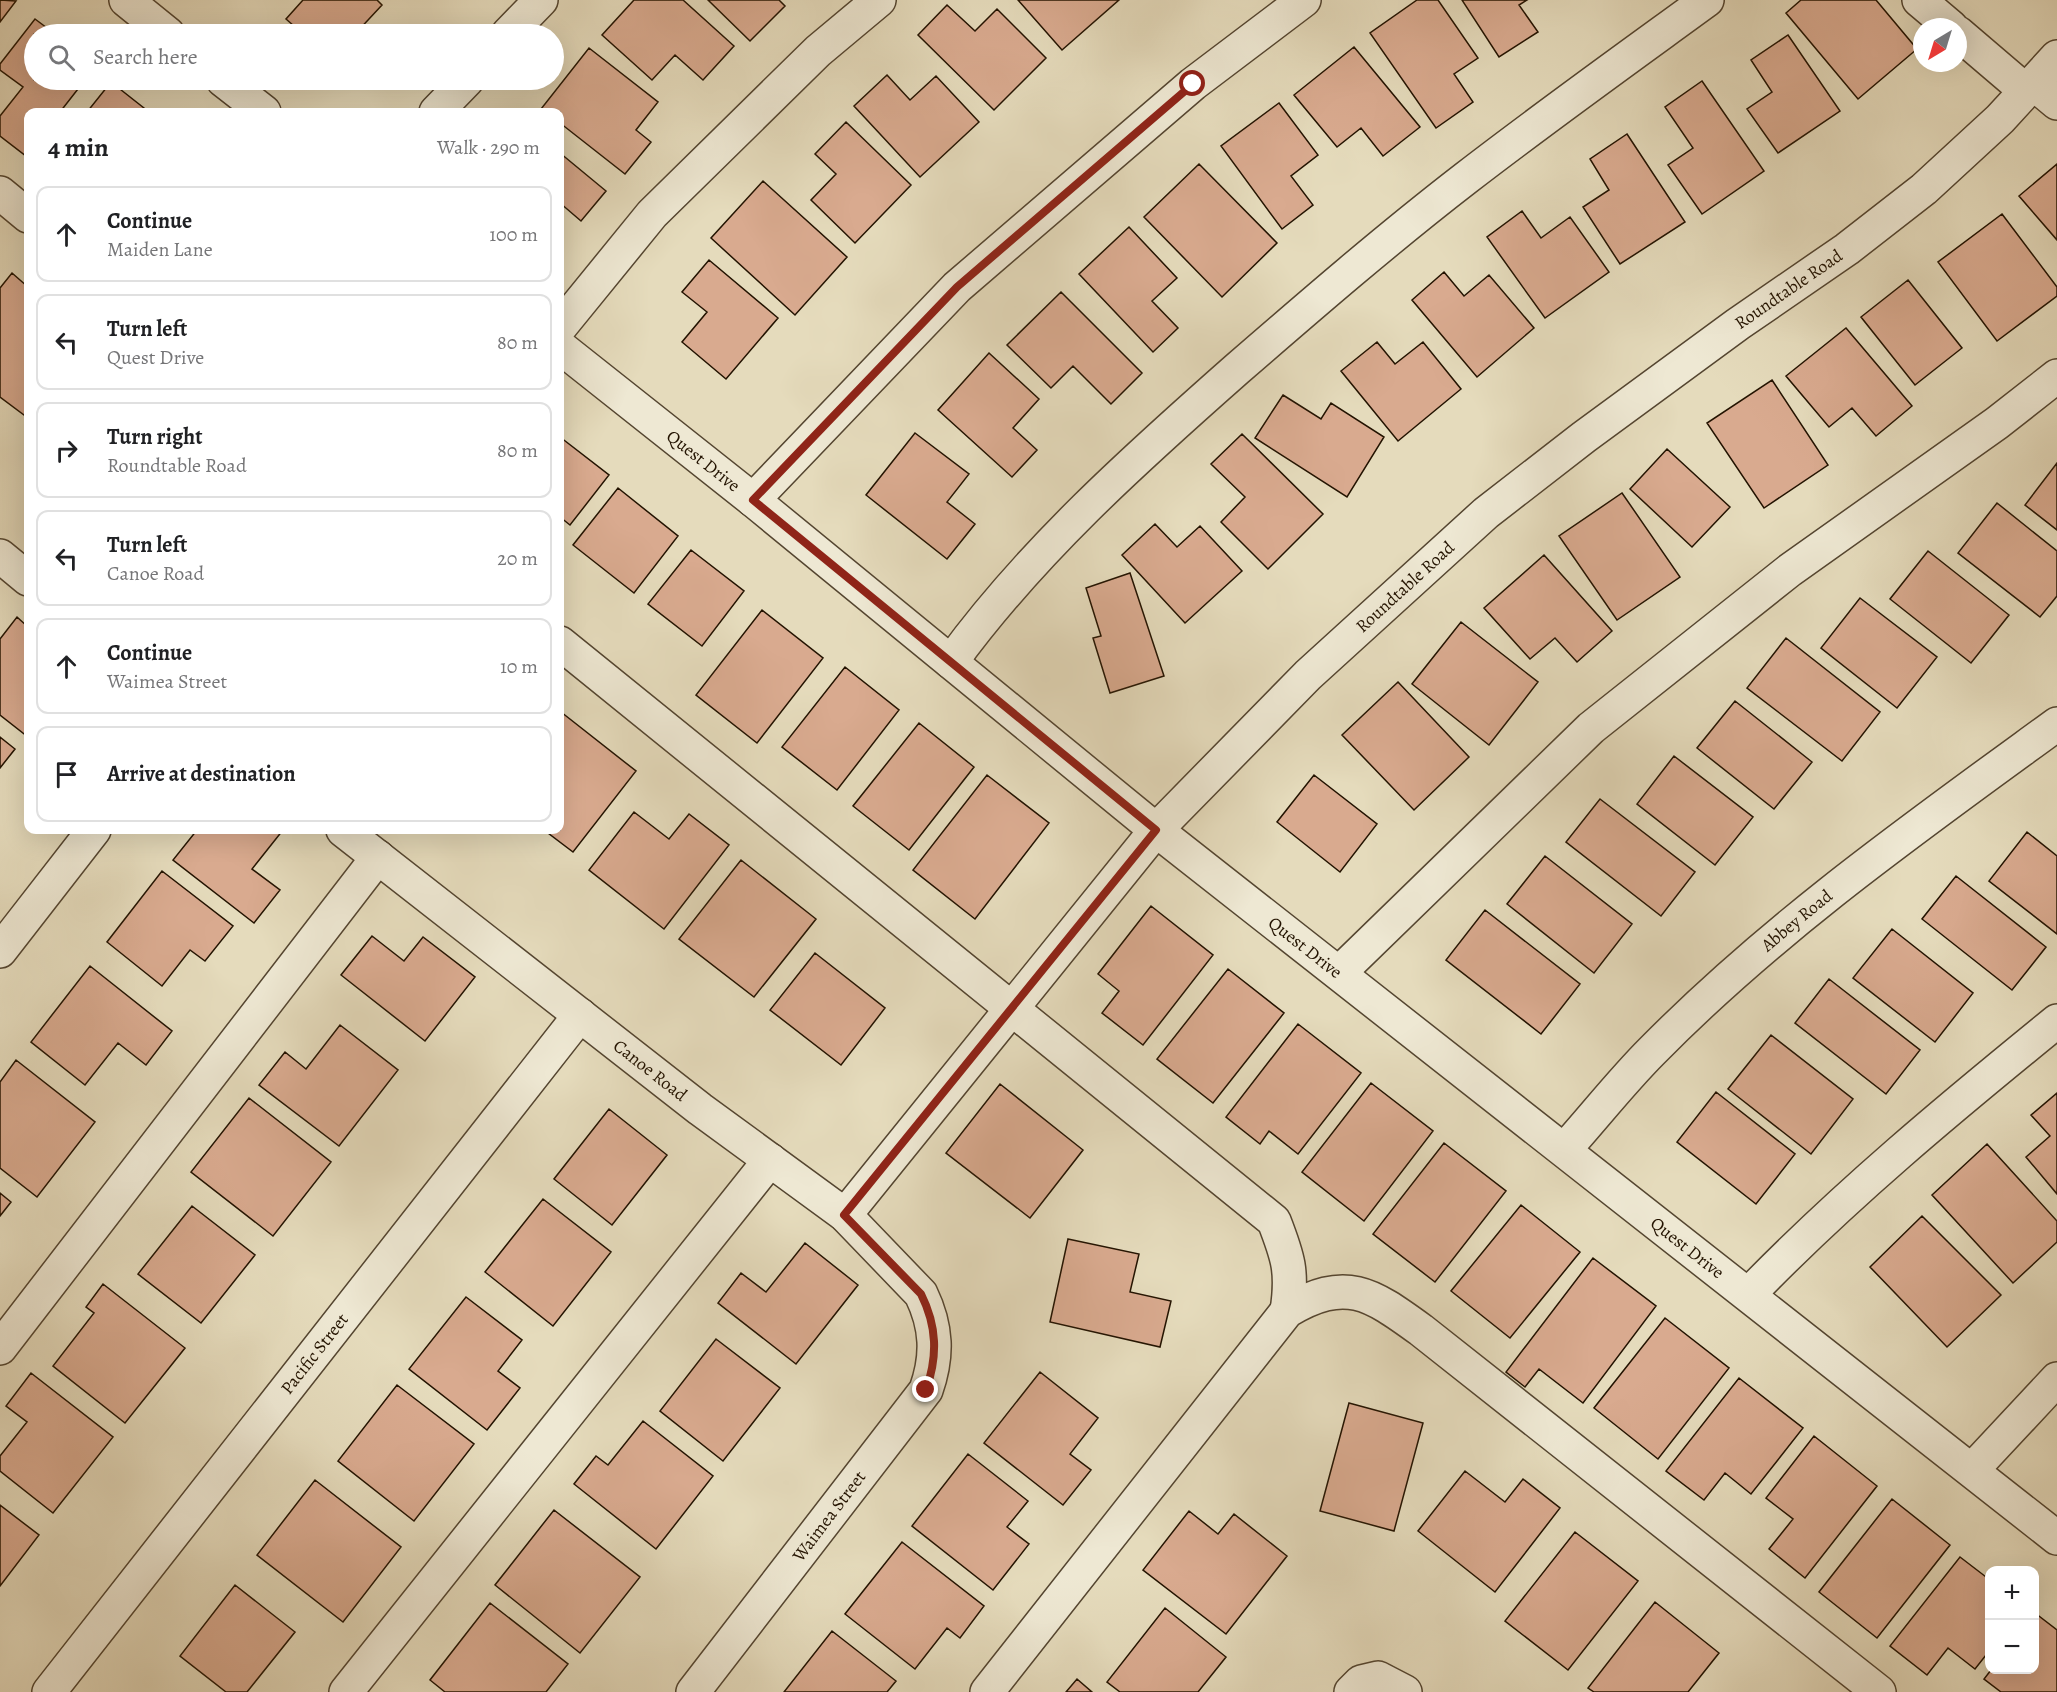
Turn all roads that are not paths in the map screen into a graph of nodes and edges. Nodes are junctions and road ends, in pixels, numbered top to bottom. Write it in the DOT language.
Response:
graph roads {
  1 [pos="542,0"];
  2 [pos="879,0"];
  3 [pos="1304,0"];
  4 [pos="1707,0"];
  5 [pos="1919,0"];
  6 [pos="1940,18"];
  7 [pos="518,24"];
  8 [pos="1967,40"];
  9 [pos="2057,57"];
  10 [pos="236,90"];
  11 [pos="457,90"];
  12 [pos="2039,92"];
  13 [pos="259,108"];
  14 [pos="440,108"];
  15 [pos="0,193"];
  16 [pos="24,213"];
  17 [pos="564,322"];
  18 [pos="564,351"];
  19 [pos="2057,376"];
  20 [pos="753,500"];
  21 [pos="0,556"];
  22 [pos="24,576"];
  23 [pos="564,646"];
  24 [pos="951,662"];
  25 [pos="2057,724"];
  26 [pos="1156,830"];
  27 [pos="91,834"];
  28 [pos="349,834"];
  29 [pos="378,857"];
  30 [pos="0,951"];
  31 [pos="1339,973"];
  32 [pos="1012,1008"];
  33 [pos="580,1015"];
  34 [pos="2057,1021"];
  35 [pos="1565,1149"];
  36 [pos="770,1160"];
  37 [pos="844,1215"];
  38 [pos="1749,1294"];
  39 [pos="1287,1311"];
  40 [pos="933,1329"];
  41 [pos="0,1348"];
  42 [pos="2057,1379"];
  43 [pos="1972,1470"];
  44 [pos="2057,1538"];
  45 [pos="1356,1687"];
  46 [pos="49,1692"];
  47 [pos="346,1692"];
  48 [pos="693,1692"];
  49 [pos="987,1692"];
  50 [pos="1405,1692"];
  51 [pos="1879,1692"];
  1 -- 7 [label="street"];
  2 -- 17 [label="street"];
  3 -- 20 [label="street"];
  4 -- 24 [label="street"];
  5 -- 6 [label="street"];
  8 -- 12 [label="street"];
  9 -- 12 [label="street, Roundtable Road"];
  10 -- 13 [label="street"];
  11 -- 14 [label="street"];
  12 -- 26 [label="street, Roundtable Road"];
  15 -- 16 [label="street"];
  18 -- 20 [label="street, Quest Drive"];
  19 -- 31 [label="street"];
  20 -- 24 [label="street, Quest Drive"];
  21 -- 22 [label="street"];
  23 -- 32 [label="street"];
  24 -- 26 [label="street, Quest Drive"];
  25 -- 35 [label="street, Abbey Road"];
  26 -- 31 [label="street, Quest Drive"];
  26 -- 32 [label="street, Roundtable Road"];
  27 -- 30 [label="street"];
  28 -- 29 [label="street, Canoe Road"];
  29 -- 33 [label="street, Canoe Road"];
  29 -- 41 [label="street"];
  31 -- 35 [label="street, Quest Drive"];
  32 -- 37 [label="street, Roundtable Road"];
  32 -- 39 [label="street"];
  33 -- 36 [label="street, Canoe Road"];
  33 -- 46 [label="street, Pacific Street"];
  34 -- 38 [label="street"];
  35 -- 38 [label="street, Quest Drive"];
  36 -- 37 [label="street, Canoe Road"];
  36 -- 47 [label="street"];
  37 -- 40 [label="street, Canoe Road"];
  38 -- 43 [label="street, Quest Drive"];
  39 -- 49 [label="street"];
  39 -- 51 [label="street"];
  40 -- 48 [label="street, Waimea Street"];
  42 -- 43 [label="street"];
  43 -- 44 [label="street, Quest Drive"];
  45 -- 50 [label="street"];
}
